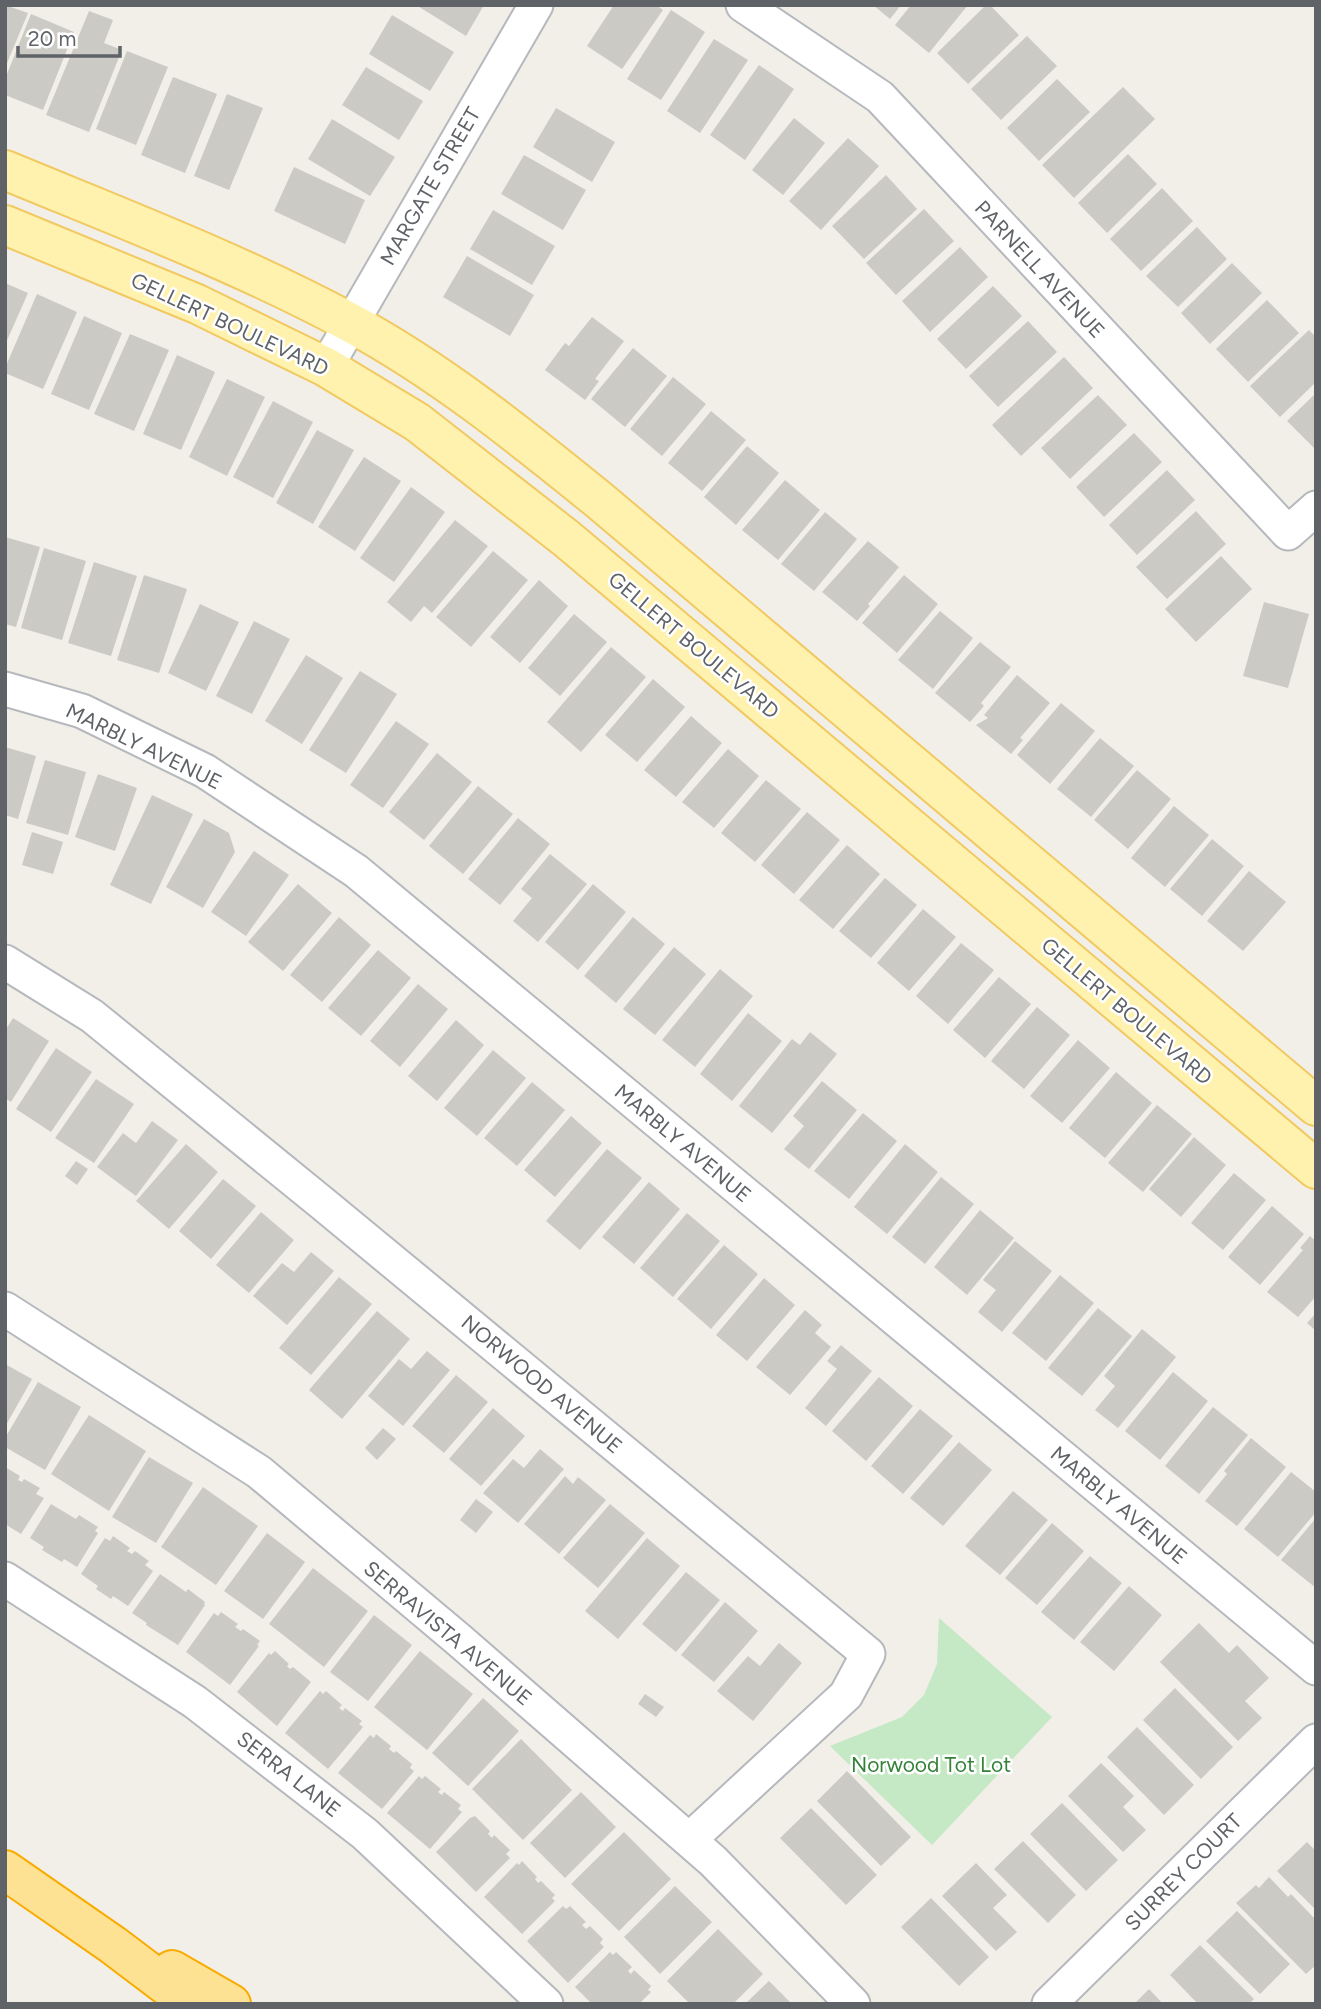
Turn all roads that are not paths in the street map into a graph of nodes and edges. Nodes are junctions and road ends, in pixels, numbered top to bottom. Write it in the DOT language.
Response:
graph roads {
  1 [pos="536,5"];
  2 [pos="743,5"];
  3 [pos="5,170"];
  4 [pos="5,225"];
  5 [pos="350,323"];
  6 [pos="326,367"];
  7 [pos="1316,508"];
  8 [pos="5,689"];
  9 [pos="5,962"];
  10 [pos="1316,1106"];
  11 [pos="1316,1169"];
  12 [pos="5,1309"];
  13 [pos="5,1579"];
  14 [pos="1316,1668"];
  15 [pos="1316,1741"];
  16 [pos="689,1840"];
  17 [pos="5,1870"];
  18 [pos="53,1903"];
  19 [pos="191,2004"];
  20 [pos="231,2004"];
  21 [pos="546,2004"];
  22 [pos="853,2004"];
  23 [pos="1049,2004"];
  1 -- 5 [label="street, MARGATE STREET"];
  2 -- 7 [label="street, PARNELL AVENUE"];
  3 -- 5 [label="main road"];
  4 -- 6 [label="main road, GELLERT BOULEVARD"];
  5 -- 6 [label="street, MARGATE STREET"];
  5 -- 10 [label="main road"];
  6 -- 11 [label="main road, GELLERT BOULEVARD"];
  8 -- 14 [label="street, MARBLY AVENUE"];
  9 -- 16 [label="street, NORWOOD AVENUE"];
  12 -- 16 [label="street, SERRAVISTA AVENUE"];
  13 -- 21 [label="street, SERRA LANE"];
  15 -- 23 [label="street, SURREY COURT"];
  16 -- 22 [label="street, SERRAVISTA AVENUE"];
  17 -- 18 [label="highway"];
  18 -- 19 [label="highway"];
  18 -- 20 [label="highway"];
}
